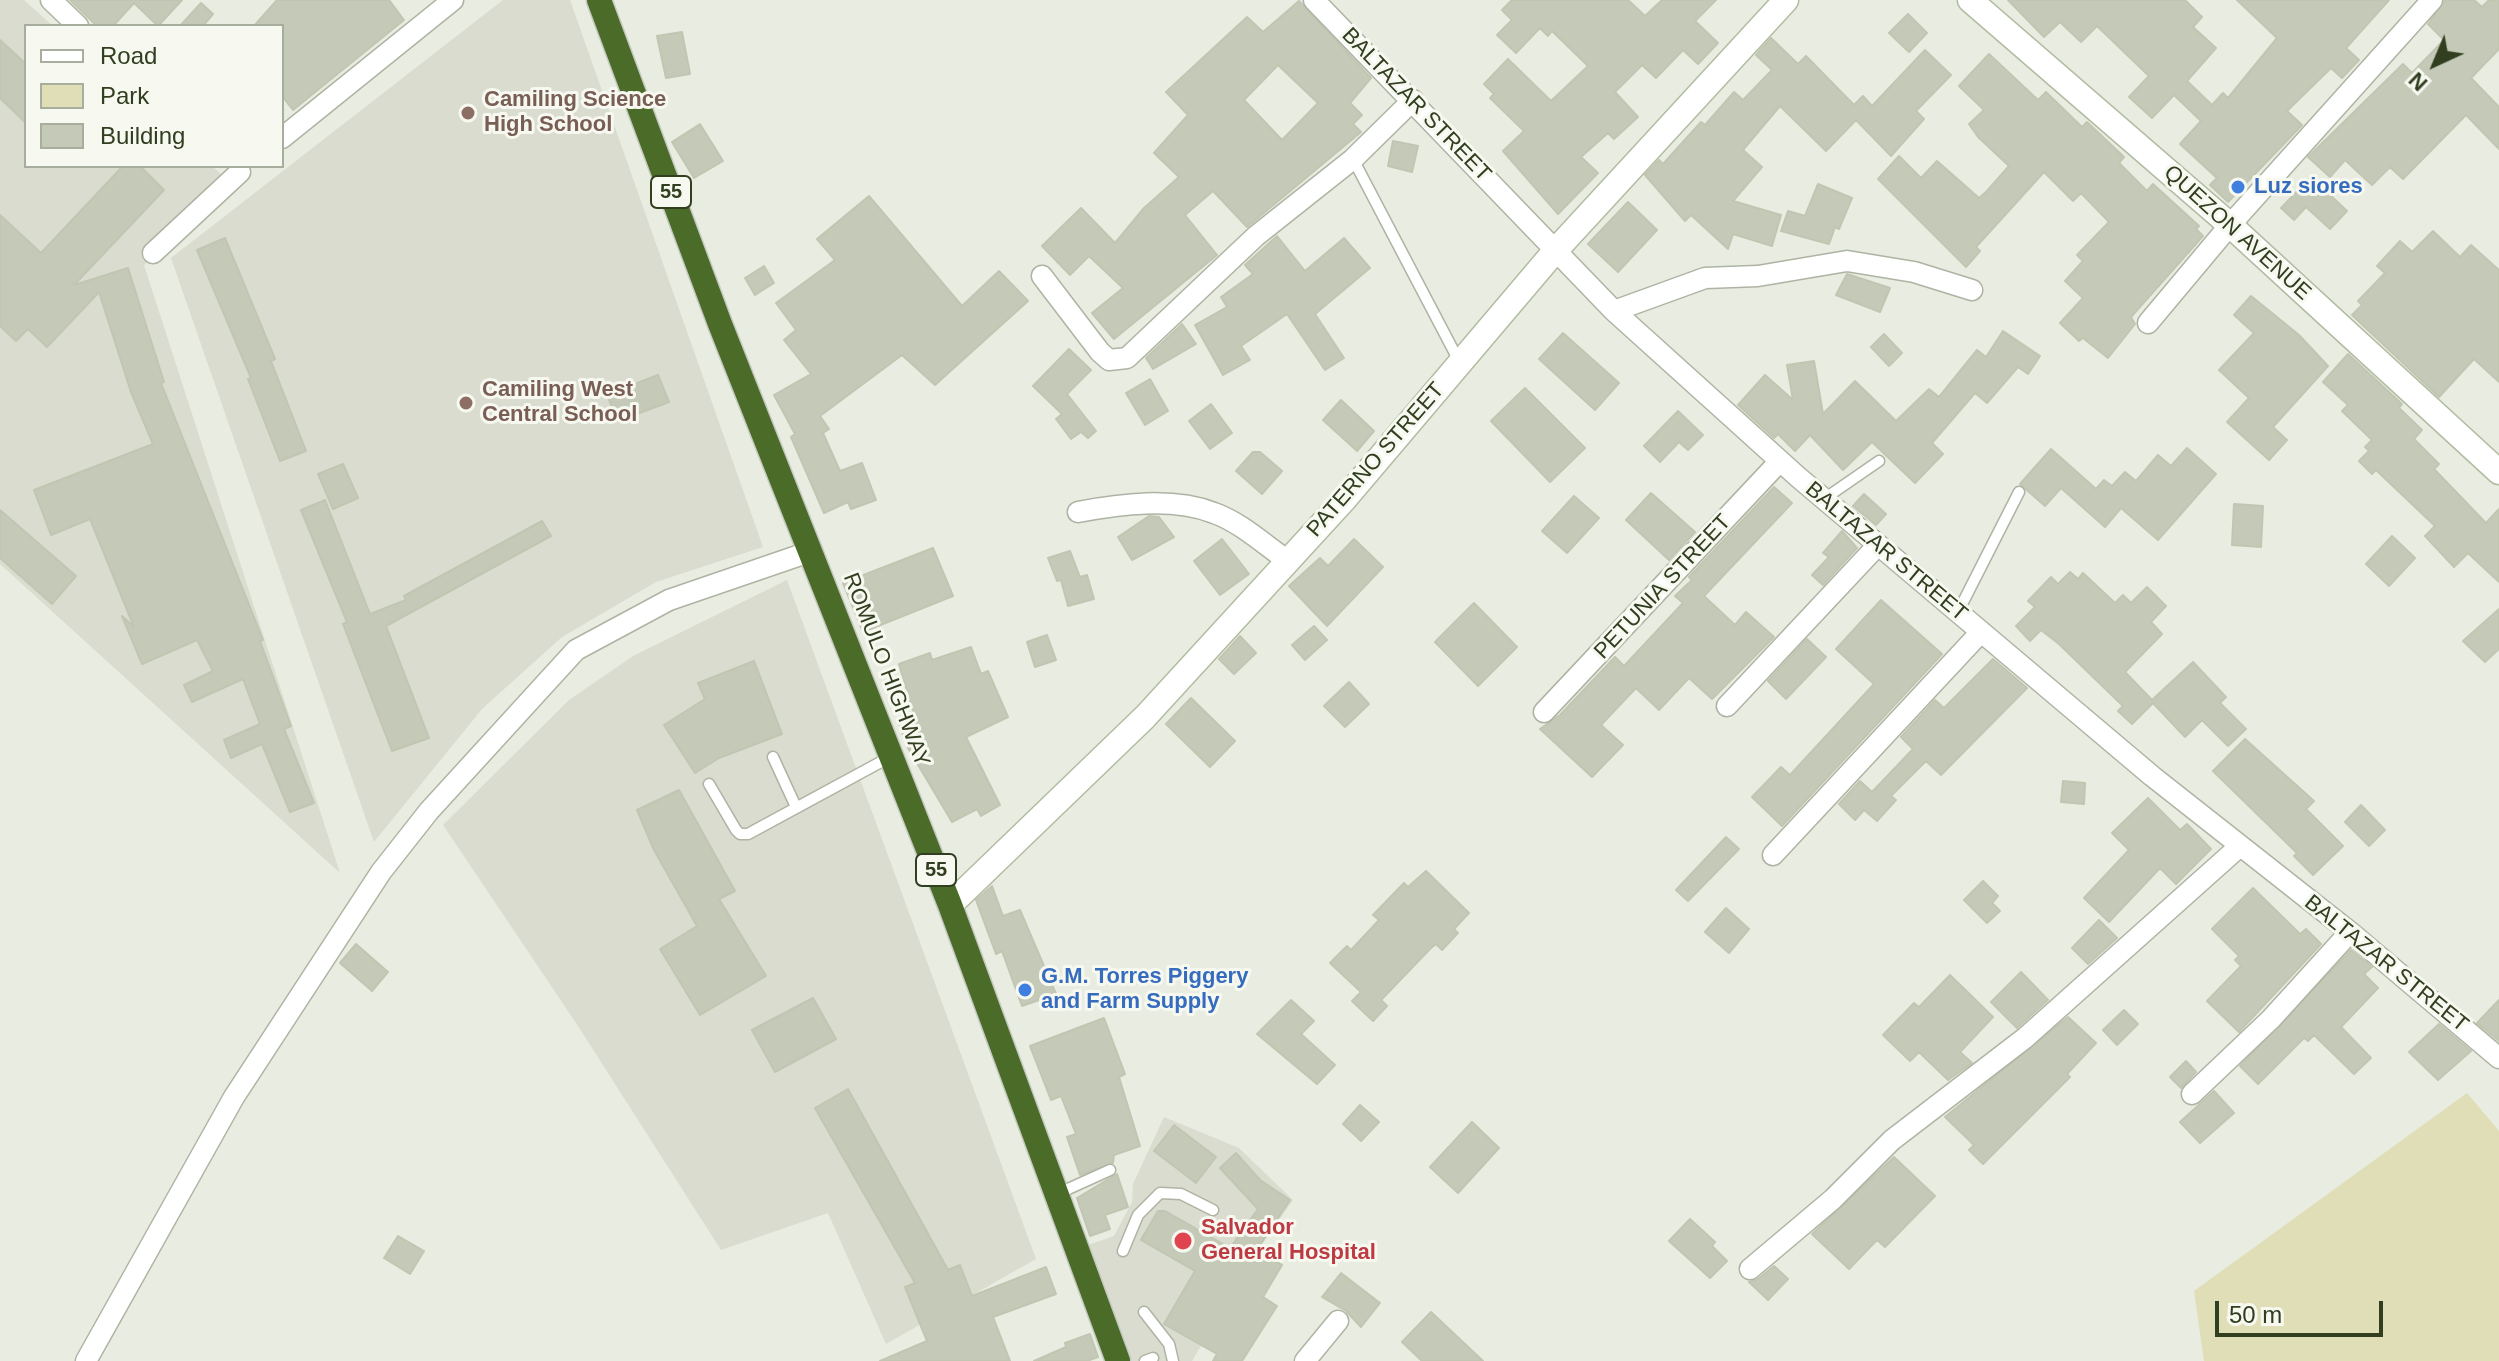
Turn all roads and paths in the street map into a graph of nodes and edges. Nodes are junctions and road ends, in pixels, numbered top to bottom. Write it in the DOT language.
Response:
graph roads {
  1 [pos="51,0"];
  2 [pos="453,0"];
  3 [pos="599,0"];
  4 [pos="1314,0"];
  5 [pos="1786,0"];
  6 [pos="1970,0"];
  7 [pos="2432,0"];
  8 [pos="76,24"];
  9 [pos="1413,100"];
  10 [pos="284,136"];
  11 [pos="1353,159"];
  12 [pos="240,168"];
  13 [pos="2230,225"];
  14 [pos="1555,251"];
  15 [pos="153,253"];
  16 [pos="1042,276"];
  17 [pos="1972,290"];
  18 [pos="1614,311"];
  19 [pos="2148,323"];
  20 [pos="1460,364"];
  21 [pos="1780,461"];
  22 [pos="1879,461"];
  23 [pos="2499,472"];
  24 [pos="2019,492"];
  25 [pos="1824,499"];
  26 [pos="1078,512"];
  27 [pos="1878,545"];
  28 [pos="812,551"];
  29 [pos="1288,561"];
  30 [pos="1958,612"];
  31 [pos="1981,632"];
  32 [pos="1727,706"];
  33 [pos="1544,712"];
  34 [pos="892,756"];
  35 [pos="773,757"];
  36 [pos="709,784"];
  37 [pos="796,807"];
  38 [pos="2240,846"];
  39 [pos="1773,855"];
  40 [pos="950,905"];
  41 [pos="2350,932"];
  42 [pos="2499,1058"];
  43 [pos="2192,1094"];
  44 [pos="1110,1170"];
  45 [pos="1057,1195"];
  46 [pos="1213,1210"];
  47 [pos="1123,1251"];
  48 [pos="1750,1269"];
  49 [pos="1144,1312"];
  50 [pos="1338,1321"];
  51 [pos="86,1361"];
  52 [pos="1118,1361"];
  53 [pos="1173,1361"];
  54 [pos="1305,1361"];
  1 -- 8 [label="street"];
  2 -- 10 [label="street"];
  3 -- 28 [label="highway, ROMULO HIGHWAY / 55"];
  4 -- 9 [label="street, BALTAZAR STREET"];
  5 -- 14 [label="street, PATERNO STREET"];
  6 -- 13 [label="street, QUEZON AVENUE"];
  7 -- 13 [label="street"];
  9 -- 11 [label="street"];
  9 -- 14 [label="street, BALTAZAR STREET"];
  11 -- 16 [label="street"];
  11 -- 20 [label="lane"];
  12 -- 15 [label="street"];
  13 -- 19 [label="street"];
  13 -- 23 [label="street, QUEZON AVENUE"];
  14 -- 18 [label="street, BALTAZAR STREET"];
  14 -- 20 [label="street, PATERNO STREET"];
  17 -- 18 [label="street"];
  18 -- 21 [label="street, BALTAZAR STREET"];
  20 -- 29 [label="street, PATERNO STREET"];
  21 -- 25 [label="street, BALTAZAR STREET"];
  21 -- 33 [label="street, PETUNIA STREET"];
  22 -- 25 [label="lane"];
  24 -- 30 [label="lane"];
  25 -- 27 [label="street, BALTAZAR STREET"];
  26 -- 29 [label="street"];
  27 -- 30 [label="street, BALTAZAR STREET"];
  27 -- 32 [label="street"];
  28 -- 34 [label="highway, ROMULO HIGHWAY / 55"];
  28 -- 51 [label="street"];
  29 -- 40 [label="street, PATERNO STREET"];
  30 -- 31 [label="street, BALTAZAR STREET"];
  31 -- 38 [label="street, BALTAZAR STREET"];
  31 -- 39 [label="street"];
  34 -- 37 [label="lane"];
  34 -- 40 [label="highway, ROMULO HIGHWAY / 55"];
  35 -- 37 [label="lane"];
  36 -- 37 [label="lane"];
  38 -- 41 [label="street, BALTAZAR STREET"];
  38 -- 48 [label="street"];
  40 -- 45 [label="highway, ROMULO HIGHWAY / 55"];
  41 -- 42 [label="street, BALTAZAR STREET"];
  41 -- 43 [label="street"];
  44 -- 45 [label="lane"];
  45 -- 52 [label="highway, ROMULO HIGHWAY / 55"];
  46 -- 47 [label="lane"];
  49 -- 53 [label="lane"];
  50 -- 54 [label="street"];
}
